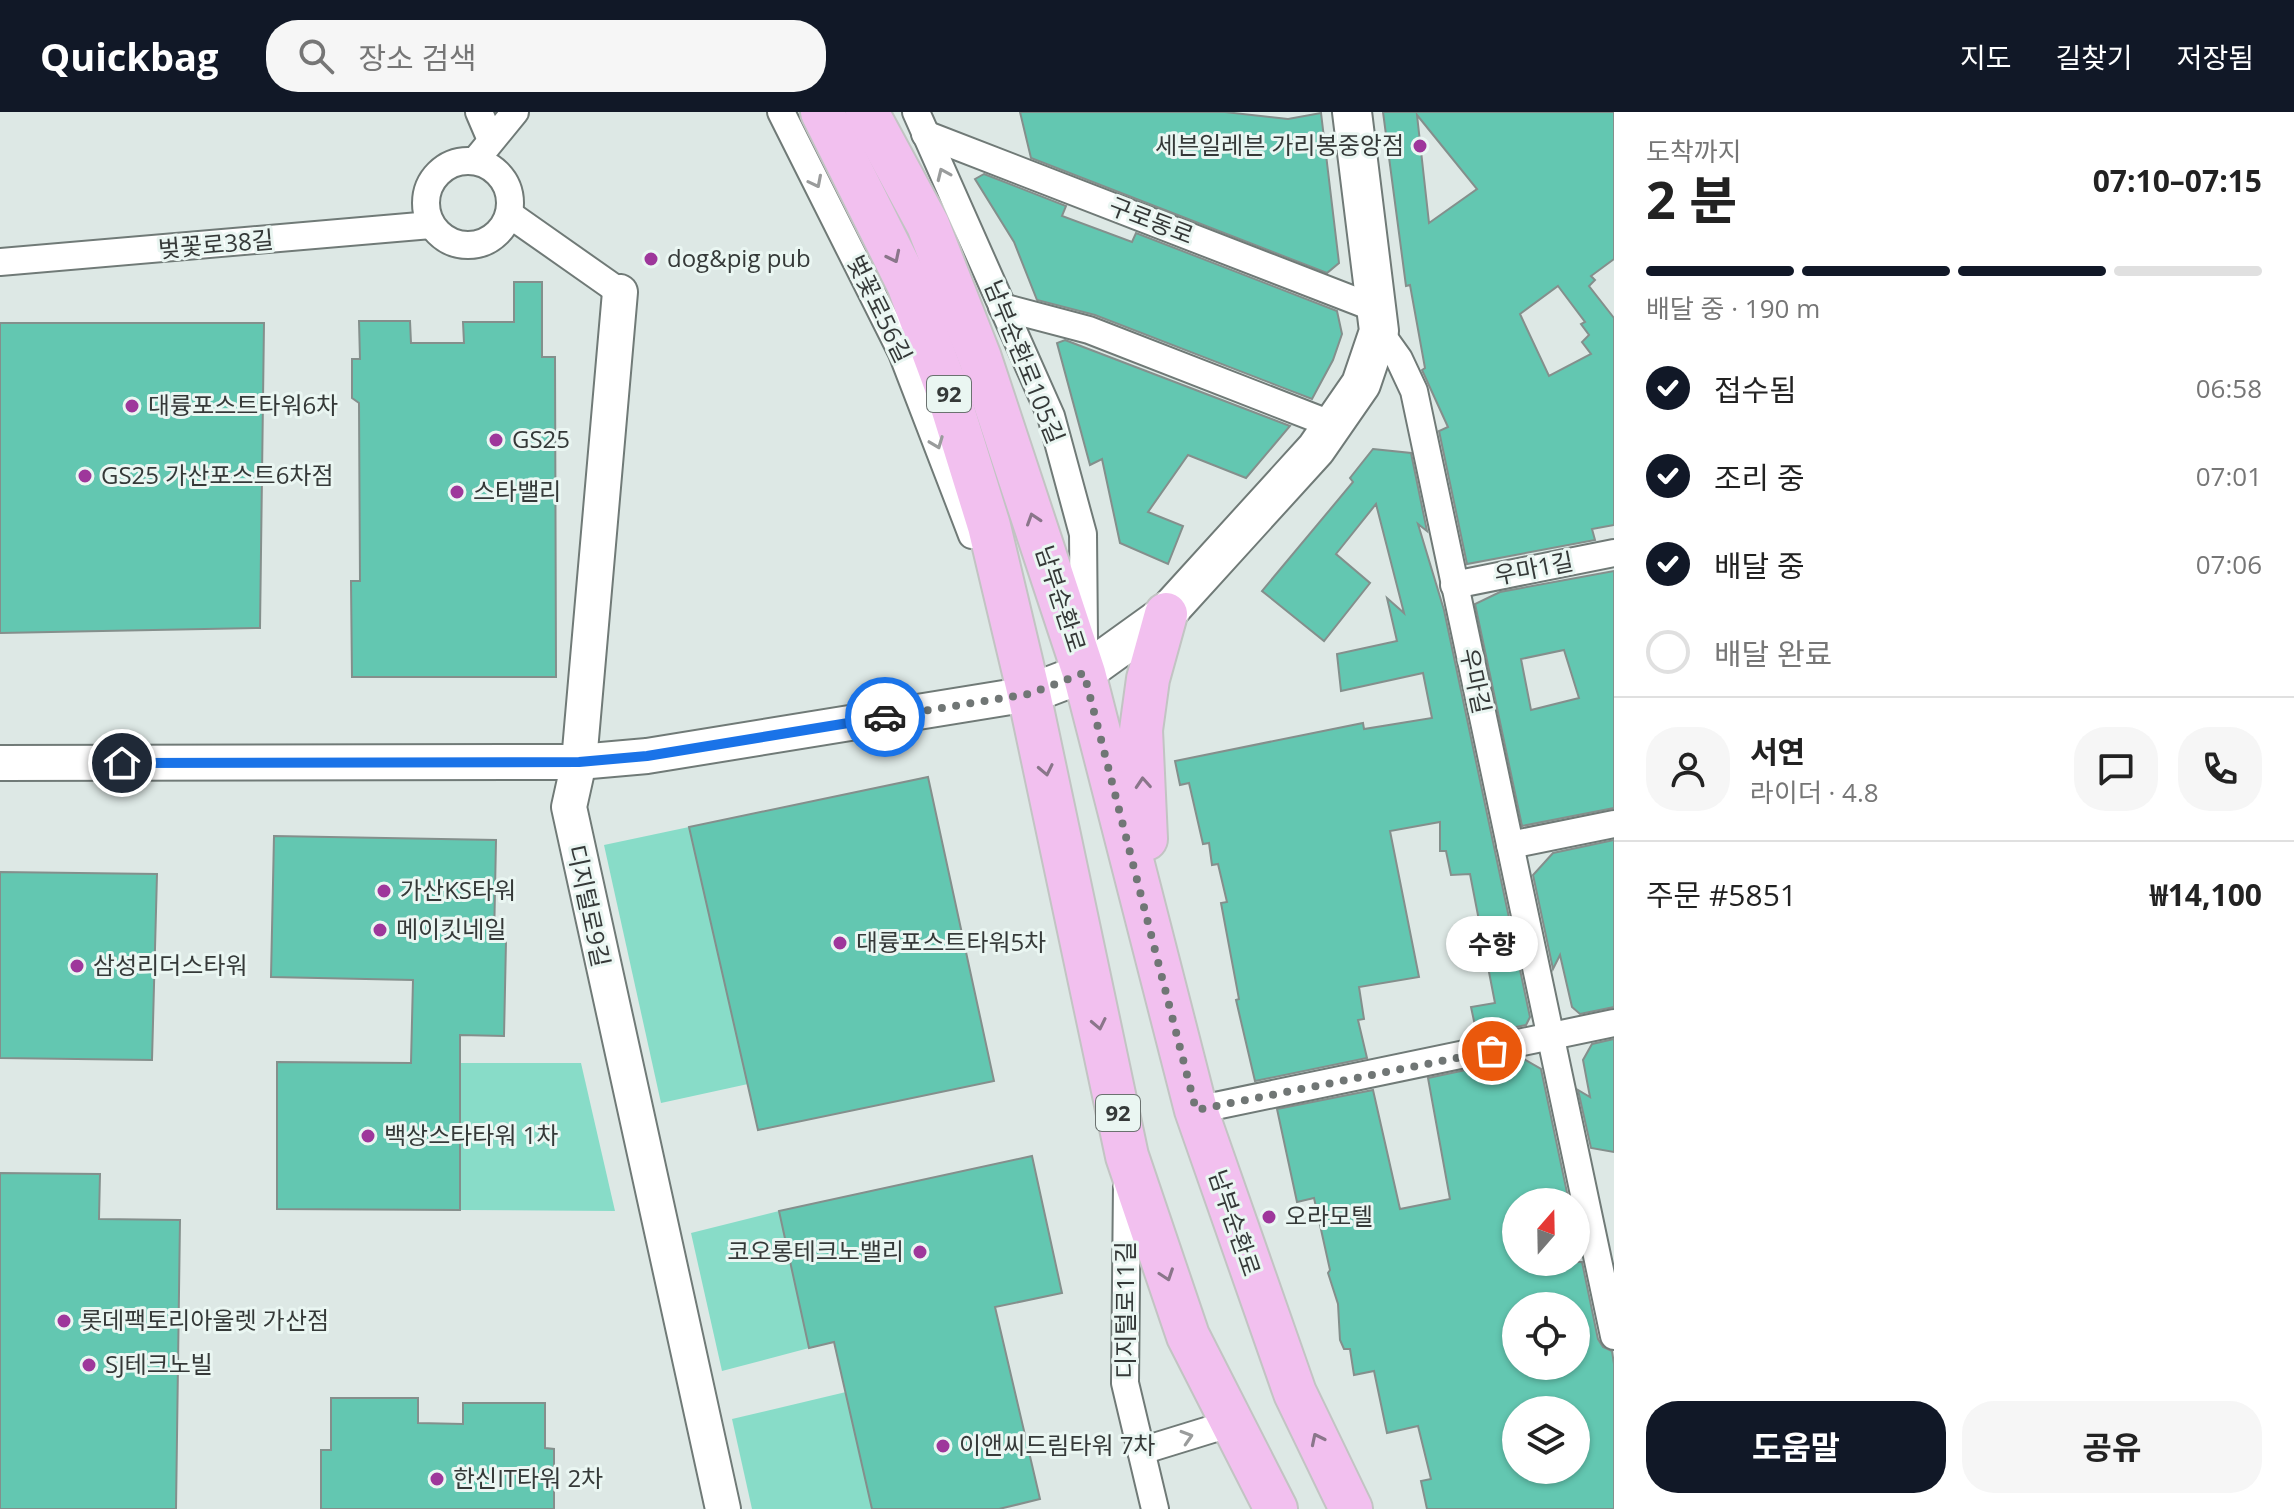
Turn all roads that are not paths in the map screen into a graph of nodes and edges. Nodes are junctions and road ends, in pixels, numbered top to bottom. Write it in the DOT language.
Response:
graph roads {
  1 [pos="479,112"];
  2 [pos="515,112"];
  3 [pos="781,112"];
  4 [pos="822,112"];
  5 [pos="867,112"];
  6 [pos="1352,112"];
  7 [pos="920,123"];
  8 [pos="491,140"];
  9 [pos="475,161"];
  10 [pos="509,214"];
  11 [pos="431,225"];
  12 [pos="0,262"];
  13 [pos="620,292"];
  14 [pos="1002,307"];
  15 [pos="1378,320"];
  16 [pos="1333,425"];
  17 [pos="1614,553"];
  18 [pos="1454,585"];
  19 [pos="1166,614"];
  20 [pos="1084,673"];
  21 [pos="1029,694"];
  22 [pos="579,762"];
  23 [pos="0,763"];
  24 [pos="1614,824"];
  25 [pos="1510,845"];
  26 [pos="1153,944"];
  27 [pos="1614,1023"];
  28 [pos="1551,1039"];
  29 [pos="1196,1110"];
  30 [pos="1127,1156"];
  31 [pos="1614,1336"];
  32 [pos="1232,1423"];
  33 [pos="1141,1451"];
  34 [pos="723,1509"];
  35 [pos="1155,1509"];
  36 [pos="1276,1509"];
  37 [pos="1351,1509"];
  1 -- 8 [label="street"];
  2 -- 8 [label="street"];
  3 -- 21 [label="street, 벚꽃로56길, one-way"];
  4 -- 21 [label="main road, 남부순환로 / 92, one-way"];
  20 -- 5 [label="main road, 남부순환로 / 92, one-way"];
  6 -- 15 [label="main road"];
  14 -- 7 [label="street, 남부순환로105길, one-way"];
  7 -- 15 [label="street, 구로동로"];
  8 -- 9 [label="street"];
  9 -- 10 [label="street"];
  9 -- 11 [label="street"];
  10 -- 11 [label="street"];
  10 -- 13 [label="street"];
  11 -- 12 [label="street, 벚꽃로38길"];
  13 -- 22 [label="street, 디지털로9길"];
  14 -- 16 [label="street"];
  14 -- 20 [label="street, 남부순환로105길"];
  15 -- 16 [label="main road"];
  15 -- 18 [label="street, 우마길"];
  16 -- 19 [label="main road"];
  17 -- 18 [label="street, 우마1길"];
  18 -- 25 [label="street, 우마길"];
  19 -- 20 [label="main road"];
  26 -- 19 [label="main road, one-way"];
  20 -- 21 [label="main road"];
  20 -- 26 [label="main road, 남부순환로 / 92"];
  21 -- 22 [label="street"];
  21 -- 30 [label="main road, 남부순환로 / 92, one-way"];
  22 -- 23 [label="street"];
  22 -- 34 [label="street, 디지털로9길"];
  24 -- 25 [label="street"];
  25 -- 28 [label="street, 우마길"];
  26 -- 29 [label="main road, 남부순환로 / 92"];
  27 -- 28 [label="street"];
  28 -- 29 [label="street"];
  28 -- 31 [label="street, 우마길"];
  37 -- 29 [label="main road, 남부순환로 / 92, one-way"];
  30 -- 32 [label="main road, 남부순환로 / 92, one-way"];
  30 -- 33 [label="street, 디지털로11길"];
  33 -- 32 [label="street, one-way"];
  32 -- 36 [label="main road, 남부순환로 / 92"];
  33 -- 35 [label="street, 디지털로11길"];
}
